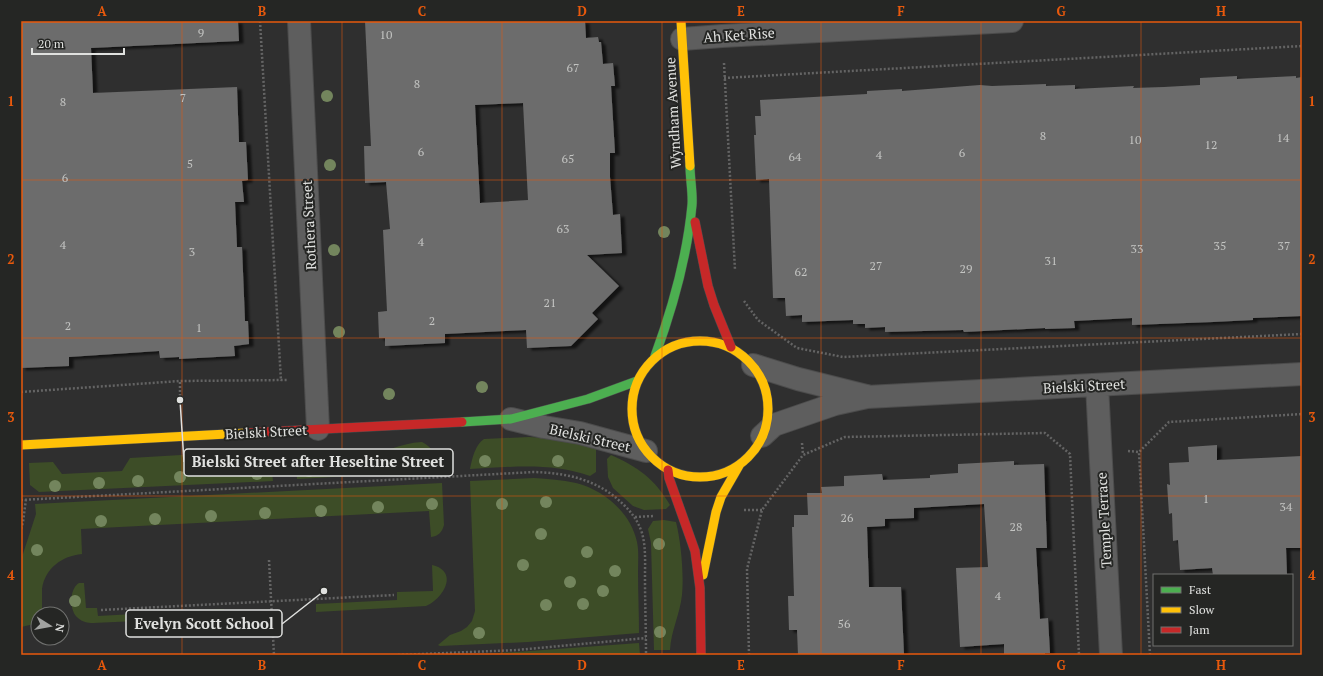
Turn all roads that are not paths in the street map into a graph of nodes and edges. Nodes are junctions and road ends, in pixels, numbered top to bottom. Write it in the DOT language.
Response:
graph roads {
  1 [pos="299,21"];
  2 [pos="1012,21"];
  3 [pos="682,30"];
  4 [pos="692,204"];
  5 [pos="731,347"];
  6 [pos="655,356"];
  7 [pos="753,365"];
  8 [pos="1302,374"];
  9 [pos="637,381"];
  10 [pos="1097,385"];
  11 [pos="867,397"];
  12 [pos="511,419"];
  13 [pos="318,428"];
  14 [pos="762,436"];
  15 [pos="21,445"];
  16 [pos="646,451"];
  17 [pos="740,464"];
  18 [pos="668,470"];
  19 [pos="700,588"];
  20 [pos="701,655"];
  21 [pos="1111,655"];
  1 -- 13 [label="street, Rothera Street"];
  2 -- 3 [label="street, Ah Ket Rise"];
  3 -- 4 [label="street, Wyndham Avenue"];
  4 -- 5 [label="street, Wyndham Avenue"];
  4 -- 6 [label="street, Wyndham Avenue"];
  5 -- 6 [label="street"];
  5 -- 7 [label="street"];
  6 -- 9 [label="street"];
  7 -- 11 [label="street, Bielski Street"];
  7 -- 14 [label="street"];
  8 -- 10 [label="street, Bielski Street"];
  9 -- 12 [label="street, Bielski Street"];
  9 -- 16 [label="street"];
  10 -- 11 [label="street, Bielski Street"];
  10 -- 21 [label="street, Temple Terrace"];
  11 -- 14 [label="street, Bielski Street"];
  12 -- 13 [label="street, Bielski Street"];
  12 -- 16 [label="street, Bielski Street"];
  13 -- 15 [label="street, Bielski Street"];
  14 -- 17 [label="street"];
  16 -- 18 [label="street"];
  17 -- 18 [label="street"];
  17 -- 19 [label="street"];
  18 -- 19 [label="street"];
  19 -- 20 [label="street"];
}
